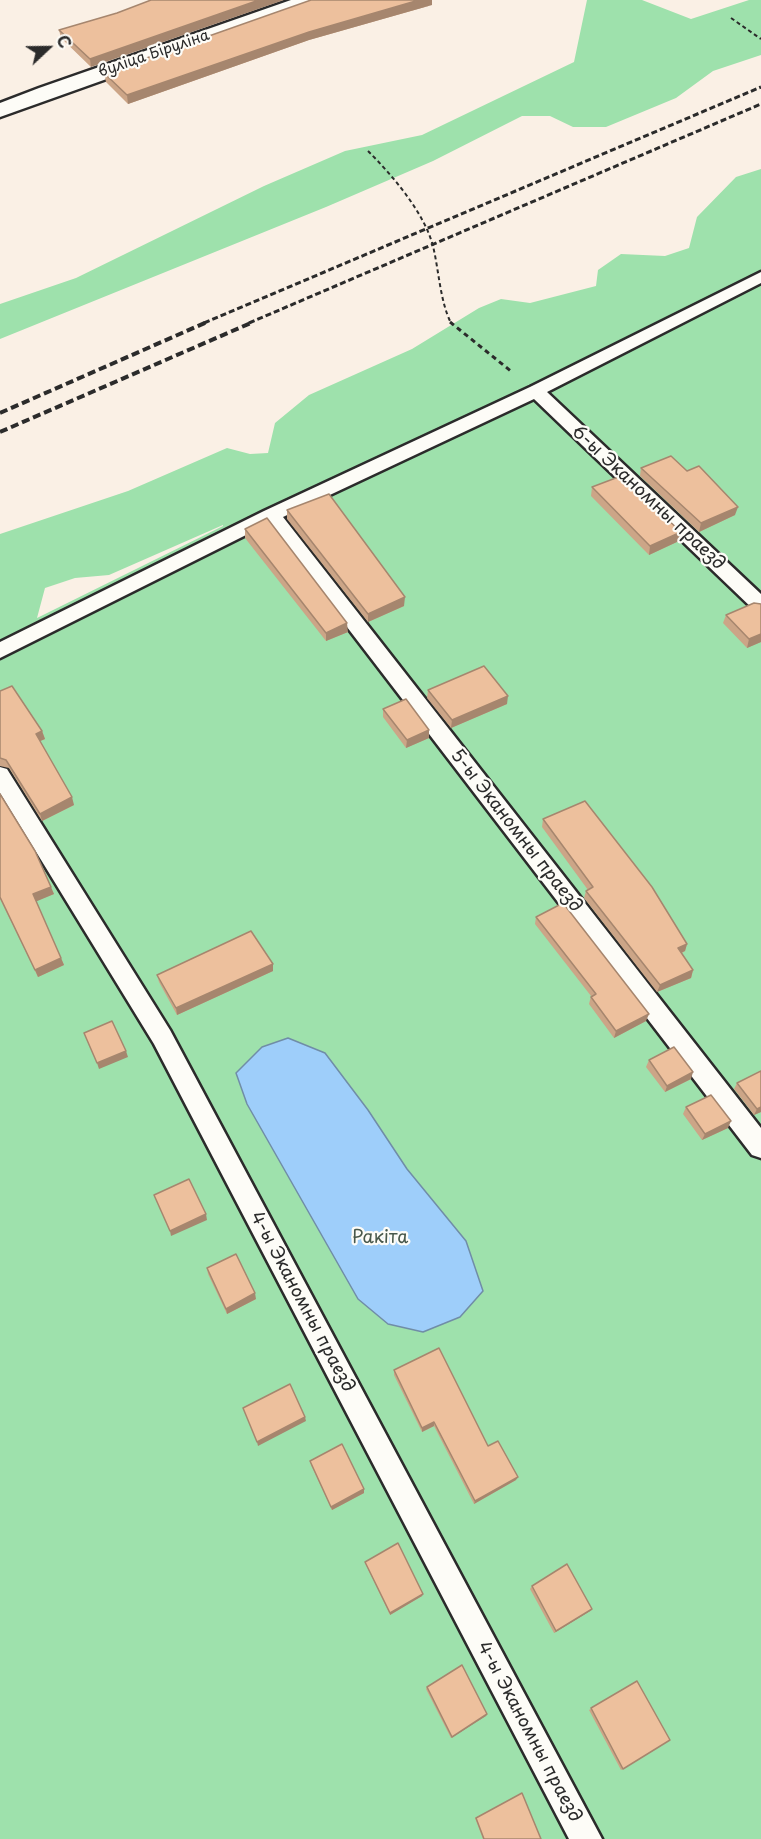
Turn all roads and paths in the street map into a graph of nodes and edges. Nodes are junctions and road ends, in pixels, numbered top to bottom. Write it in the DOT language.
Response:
graph roads {
  1 [pos="310,0"];
  2 [pos="731,18"];
  3 [pos="761,39"];
  4 [pos="0,111"];
  5 [pos="368,151"];
  6 [pos="761,277"];
  7 [pos="536,391"];
  8 [pos="271,514"];
  9 [pos="761,605"];
  10 [pos="0,651"];
  11 [pos="0,775"];
  12 [pos="761,1147"];
  13 [pos="586,1839"];
  1 -- 4 [label="street, вуліца Біруліна"];
  2 -- 3 [label="path"];
  5 -- 7 [label="path"];
  6 -- 7 [label="lane"];
  7 -- 8 [label="lane"];
  7 -- 9 [label="lane, 6-ы Эканомны праезд"];
  8 -- 10 [label="lane"];
  8 -- 12 [label="lane, 5-ы Эканомны праезд"];
  11 -- 13 [label="lane, 4-ы Эканомны праезд"];
}
